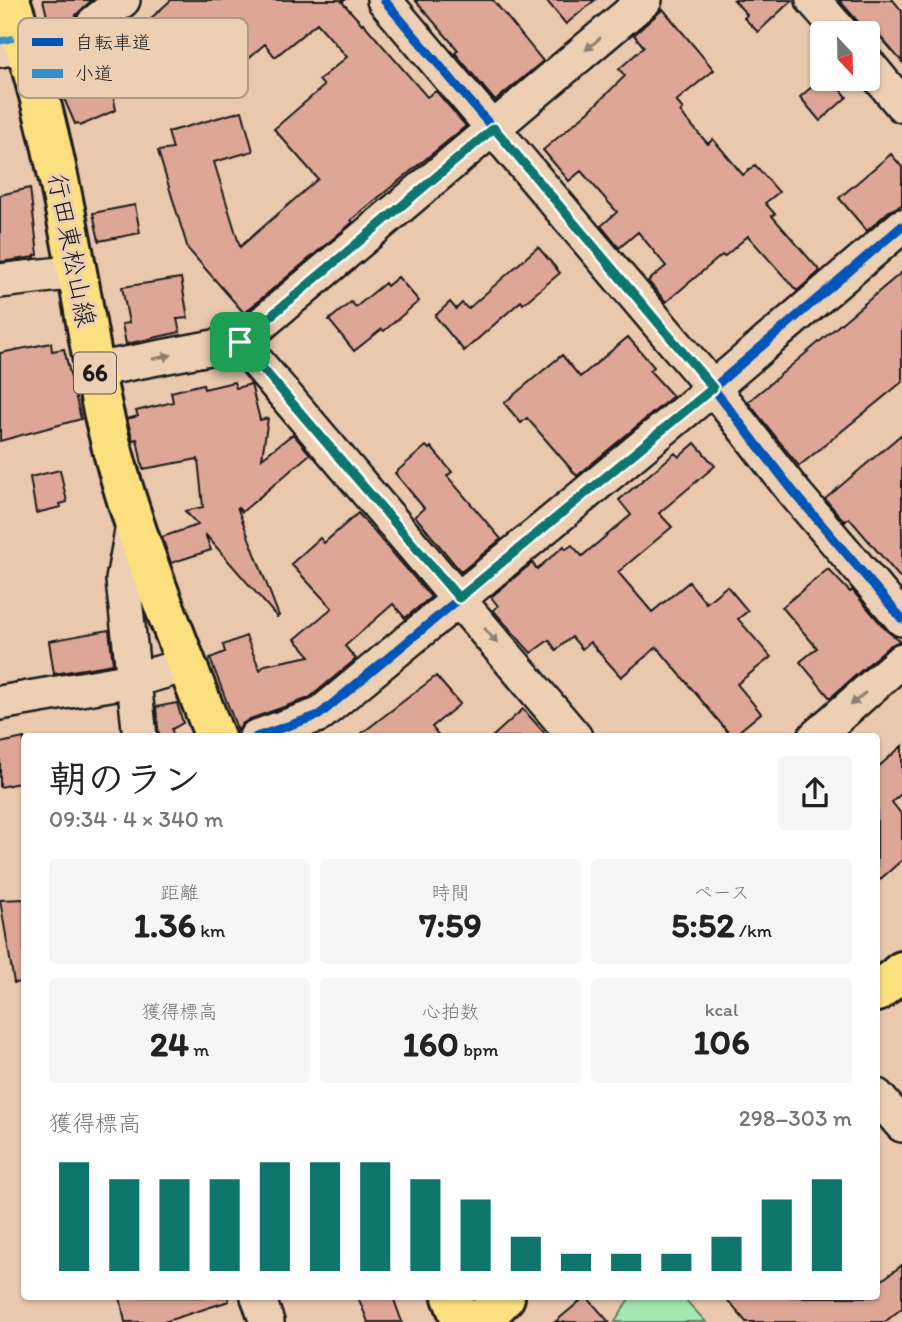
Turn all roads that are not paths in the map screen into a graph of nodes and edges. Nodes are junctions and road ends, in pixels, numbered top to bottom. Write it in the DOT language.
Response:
graph roads {
  1 [pos="10,0"];
  2 [pos="123,0"];
  3 [pos="384,0"];
  4 [pos="645,0"];
  5 [pos="813,0"];
  6 [pos="100,18"];
  7 [pos="831,21"];
  8 [pos="13,48"];
  9 [pos="880,78"];
  10 [pos="32,98"];
  11 [pos="902,105"];
  12 [pos="494,128"];
  13 [pos="902,226"];
  14 [pos="77,272"];
  15 [pos="0,281"];
  16 [pos="240,342"];
  17 [pos="95,370"];
  18 [pos="713,388"];
  19 [pos="134,520"];
  20 [pos="459,598"];
  21 [pos="902,619"];
  22 [pos="902,660"];
  23 [pos="187,665"];
  24 [pos="133,680"];
  25 [pos="0,703"];
  26 [pos="140,733"];
  27 [pos="213,733"];
  28 [pos="267,733"];
  29 [pos="572,733"];
  30 [pos="820,733"];
  31 [pos="902,971"];
  32 [pos="880,989"];
  33 [pos="880,1099"];
  34 [pos="902,1125"];
  35 [pos="258,1300"];
  36 [pos="453,1300"];
  37 [pos="502,1300"];
  38 [pos="267,1322"];
  39 [pos="462,1322"];
  40 [pos="480,1322"];
  1 -- 8 [label="main road, 行田東松山線 / 66"];
  2 -- 6 [label="street"];
  3 -- 12 [label="street"];
  4 -- 12 [label="street, one-way"];
  5 -- 7 [label="street"];
  9 -- 11 [label="street"];
  10 -- 14 [label="main road, 行田東松山線 / 66"];
  12 -- 16 [label="street"];
  12 -- 18 [label="street"];
  13 -- 18 [label="street"];
  14 -- 15 [label="street"];
  14 -- 17 [label="main road, 行田東松山線 / 66"];
  17 -- 16 [label="street, one-way"];
  16 -- 20 [label="street"];
  17 -- 19 [label="main road, 行田東松山線 / 66"];
  18 -- 20 [label="street"];
  18 -- 21 [label="street"];
  19 -- 23 [label="main road, 行田東松山線 / 66"];
  19 -- 24 [label="street"];
  20 -- 28 [label="street"];
  20 -- 29 [label="street, one-way"];
  22 -- 30 [label="street, one-way"];
  23 -- 24 [label="street"];
  23 -- 27 [label="main road, 行田東松山線 / 66"];
  24 -- 25 [label="street"];
  24 -- 26 [label="street"];
  31 -- 32 [label="main road"];
  33 -- 34 [label="street"];
  35 -- 38 [label="street"];
  36 -- 39 [label="main road"];
  37 -- 40 [label="main road"];
}
